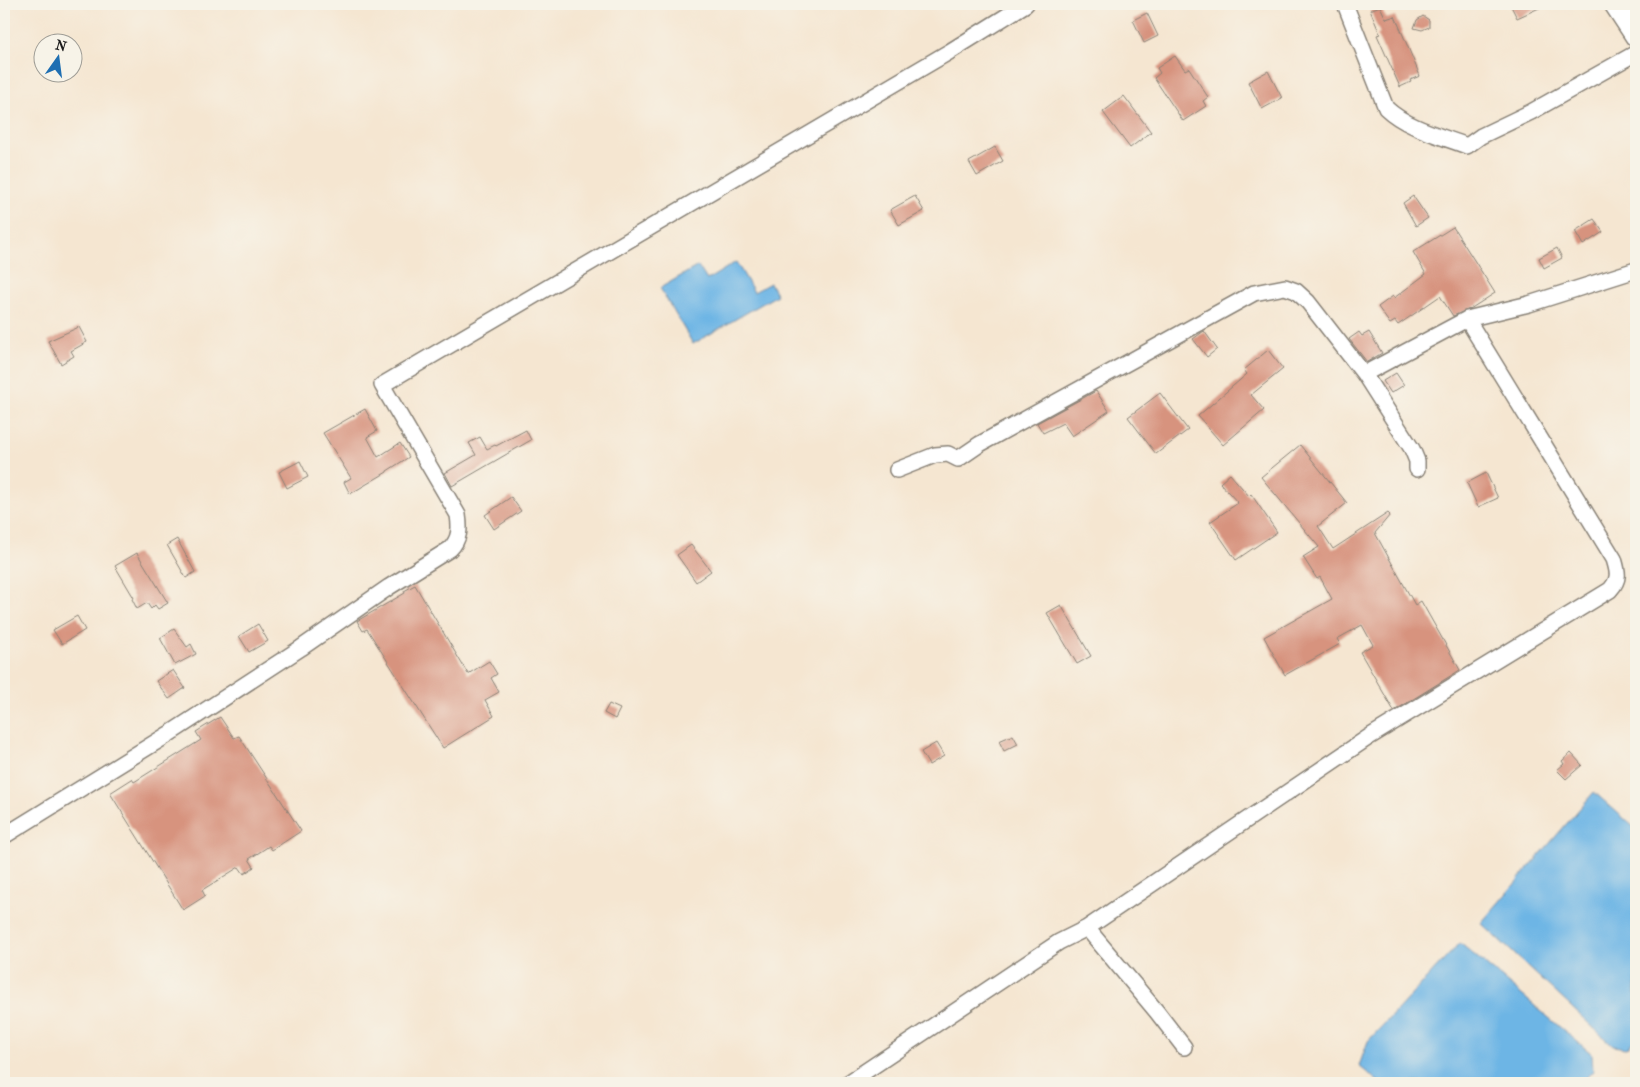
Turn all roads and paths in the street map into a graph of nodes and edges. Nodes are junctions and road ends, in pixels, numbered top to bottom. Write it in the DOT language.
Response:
graph roads {
  1 [pos="1026,4"];
  2 [pos="1344,4"];
  3 [pos="1615,4"];
  4 [pos="1636,36"];
  5 [pos="1636,53"];
  6 [pos="1636,270"];
  7 [pos="1466,320"];
  8 [pos="1364,374"];
  9 [pos="1417,469"];
  10 [pos="896,470"];
  11 [pos="4,836"];
  12 [pos="1087,928"];
  13 [pos="1184,1047"];
  14 [pos="848,1083"];
  1 -- 11 [label="street"];
  2 -- 5 [label="street"];
  3 -- 4 [label="main road"];
  6 -- 7 [label="street"];
  7 -- 8 [label="street"];
  7 -- 12 [label="street"];
  8 -- 9 [label="street"];
  8 -- 10 [label="street"];
  12 -- 13 [label="street"];
  12 -- 14 [label="street"];
}
